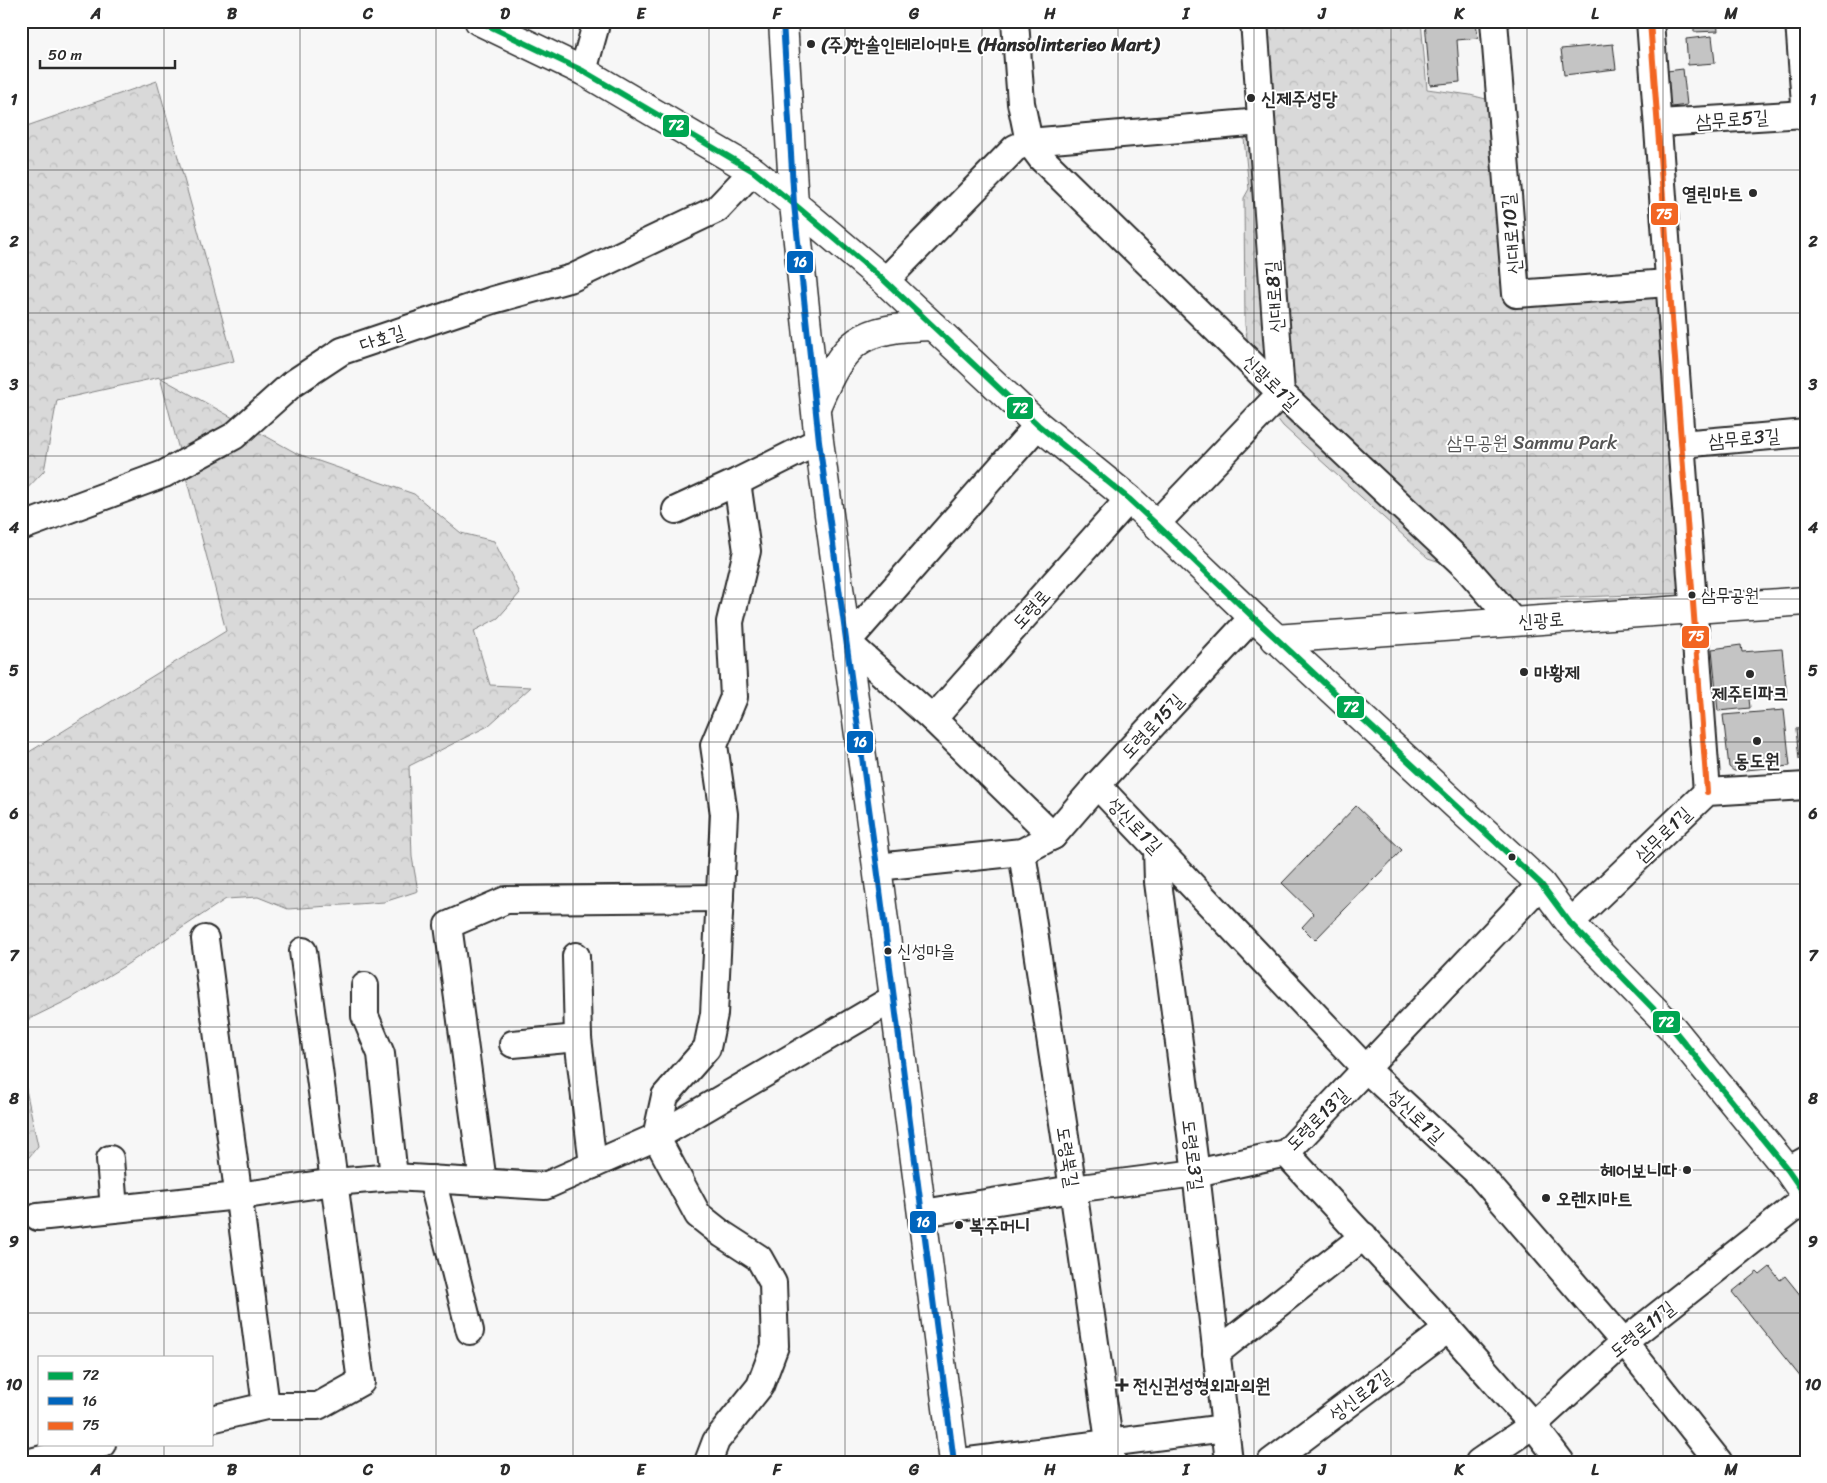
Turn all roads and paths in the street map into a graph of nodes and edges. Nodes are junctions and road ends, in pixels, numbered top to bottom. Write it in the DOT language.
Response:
graph roads {
  1 [pos="479,21"];
  2 [pos="596,21"];
  3 [pos="783,21"];
  4 [pos="1015,21"];
  5 [pos="1254,21"];
  6 [pos="1494,21"];
  7 [pos="1650,21"];
  8 [pos="1799,21"];
  9 [pos="583,71"];
  10 [pos="1806,114"];
  11 [pos="1806,118"];
  12 [pos="1261,122"];
  13 [pos="1659,124"];
  14 [pos="1029,142"];
  15 [pos="753,171"];
  16 [pos="794,204"];
  17 [pos="884,281"];
  18 [pos="1668,283"];
  19 [pos="933,326"];
  20 [pos="1281,393"];
  21 [pos="816,408"];
  22 [pos="1038,425"];
  23 [pos="1806,433"];
  24 [pos="819,441"];
  25 [pos="1681,444"];
  26 [pos="737,482"];
  27 [pos="1129,499"];
  28 [pos="676,510"];
  29 [pos="1156,524"];
  30 [pos="21,527"];
  31 [pos="1806,601"];
  32 [pos="1692,610"];
  33 [pos="1253,617"];
  34 [pos="1514,622"];
  35 [pos="1276,638"];
  36 [pos="847,642"];
  37 [pos="933,719"];
  38 [pos="1097,784"];
  39 [pos="1806,786"];
  40 [pos="1706,792"];
  41 [pos="1053,836"];
  42 [pos="1157,848"];
  43 [pos="1022,852"];
  44 [pos="877,867"];
  45 [pos="1541,884"];
  46 [pos="720,898"];
  47 [pos="1570,923"];
  48 [pos="205,939"];
  49 [pos="303,951"];
  50 [pos="576,956"];
  51 [pos="365,986"];
  52 [pos="894,998"];
  53 [pos="578,1038"];
  54 [pos="513,1044"];
  55 [pos="1366,1070"];
  56 [pos="656,1137"];
  57 [pos="1286,1153"];
  58 [pos="110,1159"];
  59 [pos="593,1165"];
  60 [pos="1797,1165"];
  61 [pos="1196,1172"];
  62 [pos="394,1177"];
  63 [pos="432,1179"];
  64 [pos="334,1182"];
  65 [pos="483,1182"];
  66 [pos="1073,1190"];
  67 [pos="238,1196"];
  68 [pos="1806,1197"];
  69 [pos="114,1209"];
  70 [pos="923,1213"];
  71 [pos="38,1217"];
  72 [pos="1364,1236"];
  73 [pos="1448,1329"];
  74 [pos="470,1331"];
  75 [pos="1624,1342"];
  76 [pos="1216,1353"];
  77 [pos="266,1406"];
  78 [pos="212,1419"];
  79 [pos="1533,1425"];
  80 [pos="1225,1428"];
  81 [pos="94,1446"];
  82 [pos="1111,1452"];
  83 [pos="30,1462"];
  84 [pos="708,1462"];
  85 [pos="954,1462"];
  86 [pos="961,1462"];
  87 [pos="1229,1462"];
  88 [pos="1272,1462"];
  89 [pos="1479,1462"];
  90 [pos="1560,1462"];
  91 [pos="1719,1462"];
  1 -- 9 [label="main road"];
  2 -- 9 [label="street"];
  3 -- 16 [label="main road"];
  4 -- 14 [label="street, 신광로1길"];
  5 -- 12 [label="street, 신대로8길"];
  6 -- 18 [label="street, 신대로10길"];
  7 -- 13 [label="street"];
  8 -- 10 [label="street"];
  9 -- 15 [label="main road"];
  10 -- 11 [label="street"];
  10 -- 13 [label="street, 삼무로5길"];
  12 -- 14 [label="street"];
  12 -- 20 [label="street, 신대로8길"];
  13 -- 18 [label="street"];
  14 -- 17 [label="street"];
  14 -- 20 [label="street, 신광로1길"];
  15 -- 16 [label="main road"];
  15 -- 30 [label="street, 다호길"];
  16 -- 17 [label="main road"];
  16 -- 21 [label="main road"];
  17 -- 19 [label="main road"];
  18 -- 25 [label="street"];
  19 -- 21 [label="main road"];
  19 -- 22 [label="main road"];
  20 -- 29 [label="street"];
  20 -- 34 [label="street, 신광로1길"];
  21 -- 24 [label="main road"];
  22 -- 27 [label="main road"];
  22 -- 36 [label="street"];
  23 -- 25 [label="street, 삼무로3길"];
  24 -- 26 [label="street"];
  24 -- 36 [label="main road"];
  25 -- 32 [label="street"];
  26 -- 28 [label="street"];
  26 -- 46 [label="street"];
  27 -- 29 [label="main road"];
  27 -- 37 [label="street, 도령로"];
  29 -- 33 [label="main road"];
  31 -- 32 [label="main road, 신광로"];
  32 -- 34 [label="main road, 신광로"];
  32 -- 40 [label="street"];
  33 -- 35 [label="main road"];
  33 -- 38 [label="street, 도령로15길"];
  34 -- 35 [label="main road, 신광로"];
  35 -- 45 [label="main road"];
  36 -- 37 [label="street"];
  36 -- 44 [label="main road"];
  37 -- 41 [label="street"];
  38 -- 41 [label="street, 도령로15길"];
  38 -- 42 [label="street, 성신로1길"];
  39 -- 40 [label="street, 삼무로1길"];
  40 -- 47 [label="street, 삼무로1길"];
  41 -- 43 [label="street, 도령로15길"];
  42 -- 55 [label="street, 성신로1길"];
  42 -- 61 [label="street, 도령로3길"];
  43 -- 44 [label="street, 도령로15길"];
  43 -- 66 [label="street, 도령북길"];
  44 -- 52 [label="main road"];
  45 -- 47 [label="main road"];
  45 -- 55 [label="street, 도령로13길"];
  46 -- 56 [label="street"];
  46 -- 65 [label="street"];
  47 -- 60 [label="main road"];
  48 -- 67 [label="street"];
  49 -- 64 [label="street"];
  50 -- 53 [label="street"];
  51 -- 62 [label="street"];
  52 -- 56 [label="street"];
  52 -- 70 [label="main road"];
  53 -- 54 [label="street"];
  53 -- 59 [label="street"];
  55 -- 57 [label="street, 도령로13길"];
  55 -- 75 [label="street, 성신로1길"];
  56 -- 59 [label="street"];
  56 -- 84 [label="street"];
  57 -- 61 [label="street, 도령로13길"];
  57 -- 72 [label="street"];
  58 -- 69 [label="street"];
  59 -- 65 [label="street"];
  60 -- 68 [label="main road"];
  61 -- 66 [label="street, 도령로13길"];
  61 -- 76 [label="street, 도령로3길"];
  62 -- 63 [label="street"];
  62 -- 64 [label="street"];
  63 -- 65 [label="street"];
  63 -- 74 [label="street"];
  64 -- 67 [label="street"];
  64 -- 77 [label="street"];
  66 -- 70 [label="street, 도령로13길"];
  66 -- 82 [label="street, 도령북길"];
  67 -- 69 [label="street"];
  67 -- 77 [label="street"];
  68 -- 75 [label="street, 도령로11길"];
  69 -- 71 [label="street"];
  70 -- 85 [label="main road"];
  72 -- 73 [label="street"];
  72 -- 76 [label="street"];
  73 -- 79 [label="street"];
  73 -- 88 [label="street, 성신로2길"];
  75 -- 79 [label="street, 도령로11길"];
  75 -- 91 [label="street, 성신로1길"];
  76 -- 80 [label="street, 도령로3길"];
  77 -- 78 [label="street"];
  79 -- 89 [label="street, 도령로11길"];
  79 -- 90 [label="street"];
  80 -- 82 [label="street"];
  80 -- 87 [label="street, 도령로3길"];
  81 -- 83 [label="street"];
  82 -- 86 [label="street"];
}
